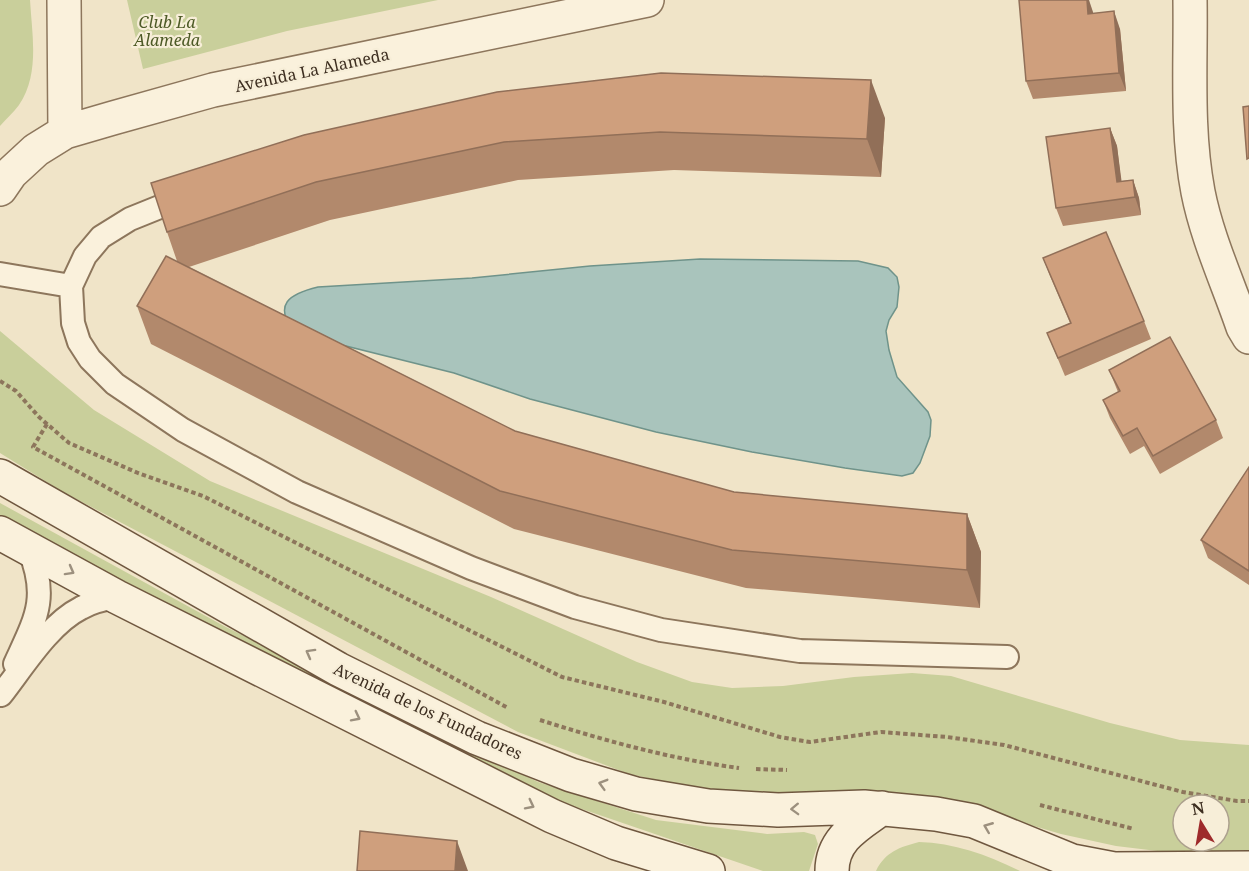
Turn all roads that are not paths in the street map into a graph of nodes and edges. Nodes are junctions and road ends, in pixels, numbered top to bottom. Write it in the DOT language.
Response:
graph roads {
  1 [pos="64,0"];
  2 [pos="647,0"];
  3 [pos="1190,0"];
  4 [pos="65,132"];
  5 [pos="208,188"];
  6 [pos="0,189"];
  7 [pos="0,274"];
  8 [pos="71,286"];
  9 [pos="1249,337"];
  10 [pos="0,476"];
  11 [pos="0,533"];
  12 [pos="29,549"];
  13 [pos="117,597"];
  14 [pos="1008,657"];
  15 [pos="882,808"];
  16 [pos="1022,840"];
  17 [pos="1249,868"];
  18 [pos="708,871"];
  19 [pos="832,871"];
  20 [pos="1044,871"];
  1 -- 4 [label="street"];
  2 -- 4 [label="street, Avenida La Alameda"];
  3 -- 9 [label="street"];
  4 -- 6 [label="street, Avenida La Alameda"];
  5 -- 8 [label="lane"];
  7 -- 8 [label="lane"];
  8 -- 14 [label="lane"];
  15 -- 10 [label="street, Avenida de los Fundadores, one-way"];
  11 -- 12 [label="street"];
  12 -- 13 [label="street, one-way"];
  12 -- 13 [label="lane"];
  13 -- 18 [label="street, one-way"];
  16 -- 15 [label="street, Avenida de los Fundadores, one-way"];
  15 -- 19 [label="street"];
  16 -- 17 [label="street, Avenida de los Fundadores"];
  16 -- 20 [label="street"];
}
